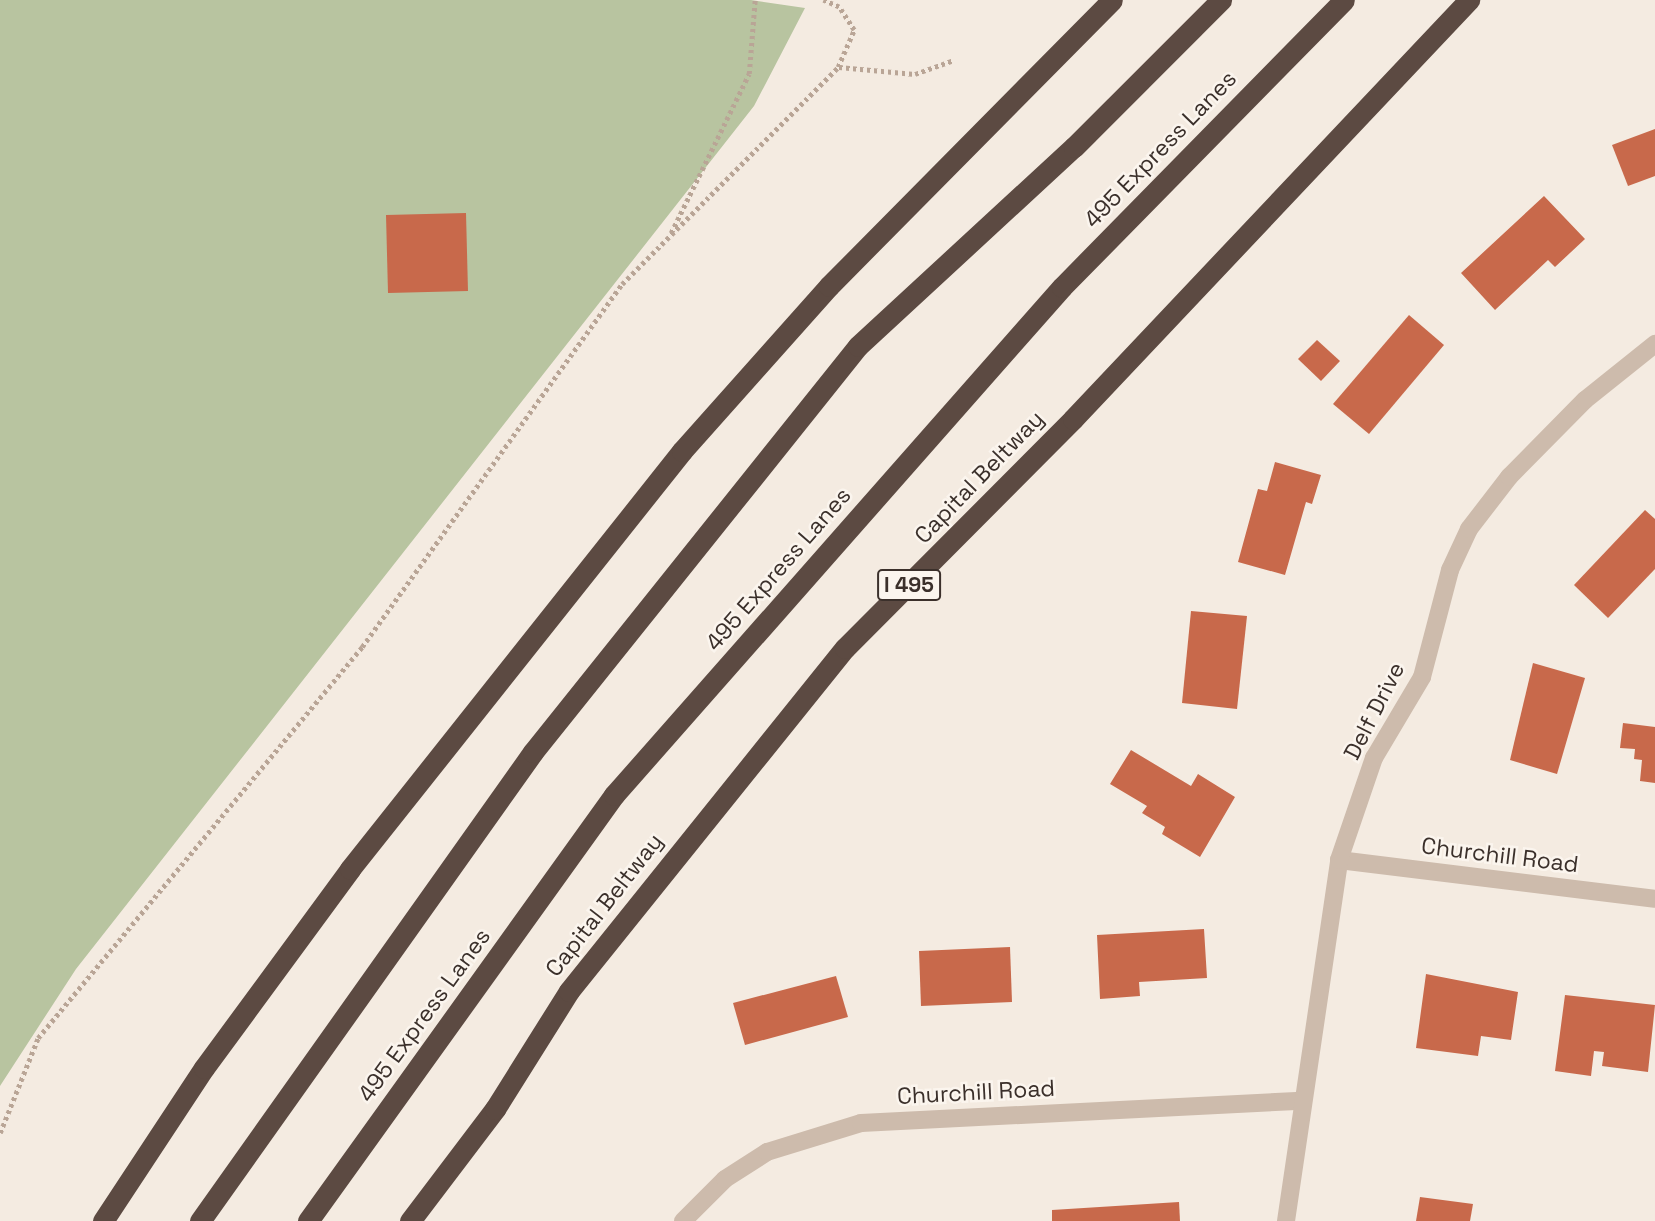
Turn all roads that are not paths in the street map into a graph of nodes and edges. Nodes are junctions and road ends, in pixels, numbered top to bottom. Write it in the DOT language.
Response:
graph roads {
  1 [pos="1112,0"];
  2 [pos="1221,0"];
  3 [pos="1344,0"];
  4 [pos="1469,0"];
  5 [pos="1655,344"];
  6 [pos="1339,860"];
  7 [pos="1655,899"];
  8 [pos="1301,1101"];
  9 [pos="103,1221"];
  10 [pos="200,1221"];
  11 [pos="308,1221"];
  12 [pos="410,1221"];
  13 [pos="683,1221"];
  14 [pos="1286,1221"];
  1 -- 9 [label="highway"];
  2 -- 10 [label="highway"];
  3 -- 11 [label="highway, 495 Express Lanes"];
  4 -- 12 [label="highway, Capital Beltway / I 495"];
  5 -- 6 [label="street, Delf Drive"];
  6 -- 7 [label="street, Churchill Road"];
  6 -- 8 [label="street, Delf Drive"];
  8 -- 13 [label="street, Churchill Road"];
  8 -- 14 [label="street, Delf Drive"];
}
